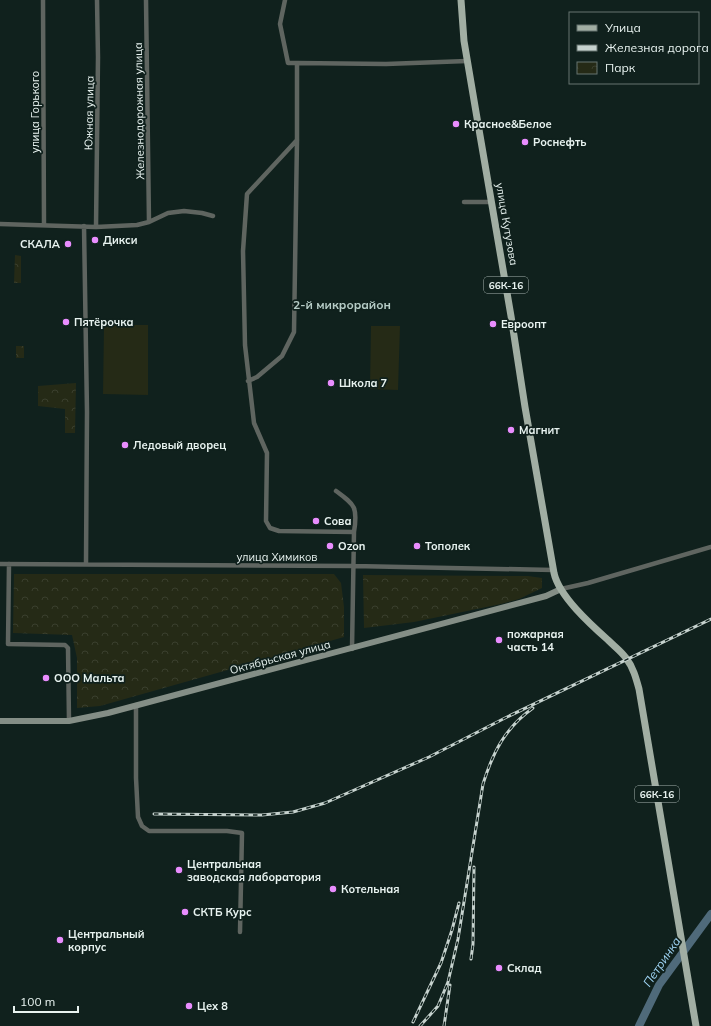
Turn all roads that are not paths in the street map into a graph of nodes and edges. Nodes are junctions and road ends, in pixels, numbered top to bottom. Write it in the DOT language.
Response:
graph roads {
  1 [pos="43,0"];
  2 [pos="97,0"];
  3 [pos="146,0"];
  4 [pos="286,0"];
  5 [pos="461,0"];
  6 [pos="468,61"];
  7 [pos="296,63"];
  8 [pos="297,140"];
  9 [pos="464,202"];
  10 [pos="492,202"];
  11 [pos="213,216"];
  12 [pos="149,222"];
  13 [pos="0,224"];
  14 [pos="44,224"];
  15 [pos="84,226"];
  16 [pos="96,227"];
  17 [pos="248,381"];
  18 [pos="336,491"];
  19 [pos="354,532"];
  20 [pos="711,547"];
  21 [pos="0,564"];
  22 [pos="9,564"];
  23 [pos="86,564"];
  24 [pos="354,566"];
  25 [pos="553,570"];
  26 [pos="561,589"];
  27 [pos="352,649"];
  28 [pos="136,705"];
  29 [pos="0,721"];
  30 [pos="69,721"];
  31 [pos="240,932"];
  32 [pos="696,1026"];
  1 -- 14 [label="street, улица Горького"];
  2 -- 16 [label="street, Южная улица"];
  3 -- 12 [label="street, Железнодорожная улица"];
  4 -- 7 [label="street"];
  5 -- 6 [label="main road, улица Кутузова / 66К-16"];
  6 -- 7 [label="street"];
  6 -- 10 [label="main road, улица Кутузова / 66К-16"];
  7 -- 8 [label="street"];
  8 -- 17 [label="street"];
  8 -- 17 [label="street"];
  9 -- 10 [label="street"];
  10 -- 25 [label="main road, улица Кутузова / 66К-16"];
  11 -- 12 [label="street"];
  12 -- 16 [label="street"];
  13 -- 14 [label="street"];
  14 -- 15 [label="street"];
  15 -- 16 [label="street"];
  15 -- 23 [label="street"];
  17 -- 19 [label="street"];
  18 -- 19 [label="street"];
  19 -- 24 [label="street"];
  20 -- 26 [label="street"];
  21 -- 22 [label="street, улица Химиков"];
  22 -- 23 [label="street, улица Химиков"];
  22 -- 30 [label="street"];
  23 -- 24 [label="street, улица Химиков"];
  24 -- 25 [label="street, улица Химиков"];
  24 -- 27 [label="street"];
  25 -- 26 [label="main road, 66К-16"];
  26 -- 27 [label="main road, Октябрьская улица"];
  26 -- 32 [label="main road, 66К-16"];
  27 -- 28 [label="main road, Октябрьская улица"];
  28 -- 30 [label="main road, Октябрьская улица"];
  28 -- 31 [label="street"];
  29 -- 30 [label="main road, Октябрьская улица"];
}
